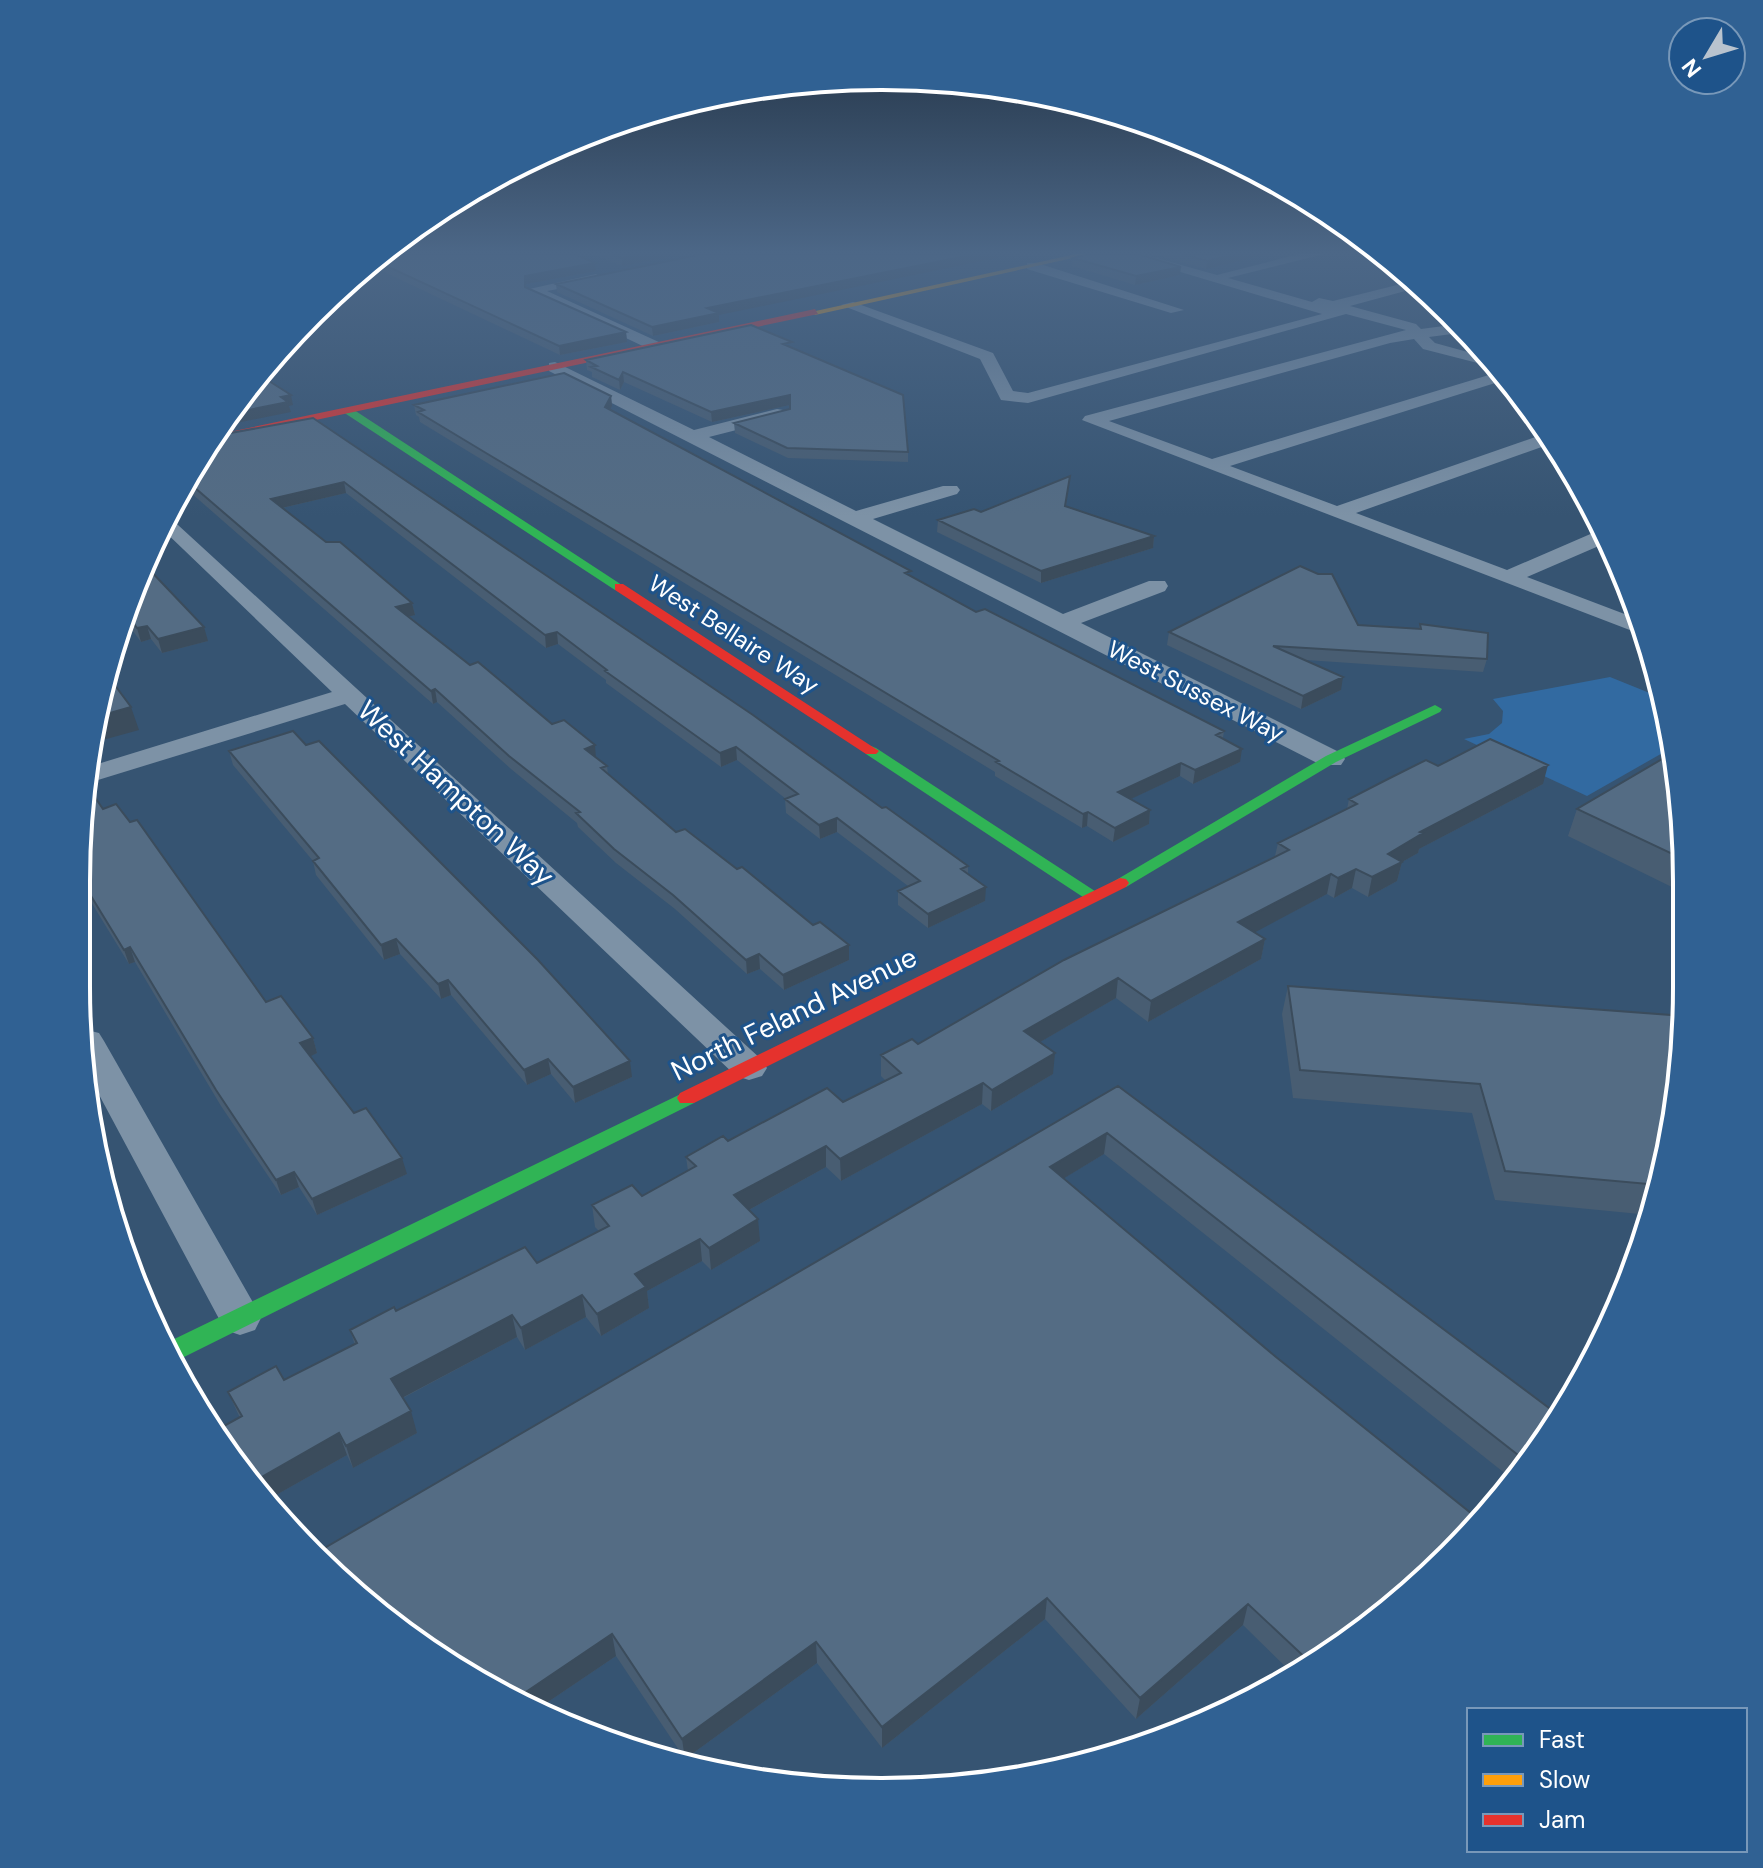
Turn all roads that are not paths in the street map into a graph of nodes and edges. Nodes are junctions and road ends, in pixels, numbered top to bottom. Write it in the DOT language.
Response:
graph roads {
  1 [pos="644,341"];
  2 [pos="678,341"];
  3 [pos="947,341"];
  4 [pos="1238,341"];
  5 [pos="1377,341"];
  6 [pos="1423,341"];
  7 [pos="655,346"];
  8 [pos="1476,359"];
  9 [pos="555,367"];
  10 [pos="1492,379"];
  11 [pos="347,410"];
  12 [pos="784,412"];
  13 [pos="228,436"];
  14 [pos="692,436"];
  15 [pos="1540,442"];
  16 [pos="1214,465"];
  17 [pos="950,490"];
  18 [pos="1340,512"];
  19 [pos="855,518"];
  20 [pos="173,529"];
  21 [pos="1595,539"];
  22 [pos="1509,577"];
  23 [pos="1157,586"];
  24 [pos="1061,623"];
  25 [pos="1630,624"];
  26 [pos="351,694"];
  27 [pos="1435,709"];
  28 [pos="1331,759"];
  29 [pos="98,772"];
  30 [pos="1095,897"];
  31 [pos="93,1053"];
  32 [pos="749,1068"];
  33 [pos="240,1318"];
  34 [pos="178,1348"];
  1 -- 7 [label="street"];
  2 -- 7 [label="street"];
  3 -- 4 [label="street"];
  5 -- 16 [label="street"];
  6 -- 8 [label="street"];
  7 -- 9 [label="street"];
  9 -- 11 [label="street"];
  9 -- 14 [label="street, West Sussex Way"];
  10 -- 16 [label="street"];
  11 -- 13 [label="street"];
  11 -- 30 [label="street, West Bellaire Way"];
  12 -- 14 [label="street"];
  14 -- 19 [label="street, West Sussex Way"];
  15 -- 18 [label="street"];
  16 -- 18 [label="street"];
  17 -- 19 [label="street"];
  18 -- 22 [label="street"];
  19 -- 24 [label="street, West Sussex Way"];
  20 -- 26 [label="street, West Hampton Way"];
  21 -- 22 [label="street"];
  22 -- 25 [label="street"];
  23 -- 24 [label="street, West Sussex Way"];
  24 -- 28 [label="street, West Sussex Way"];
  26 -- 29 [label="street"];
  26 -- 32 [label="street, West Hampton Way"];
  27 -- 28 [label="street, North Feland Avenue"];
  28 -- 30 [label="street, North Feland Avenue"];
  30 -- 32 [label="street, North Feland Avenue"];
  31 -- 33 [label="street"];
  32 -- 33 [label="street, North Feland Avenue"];
  33 -- 34 [label="street, North Feland Avenue"];
}
